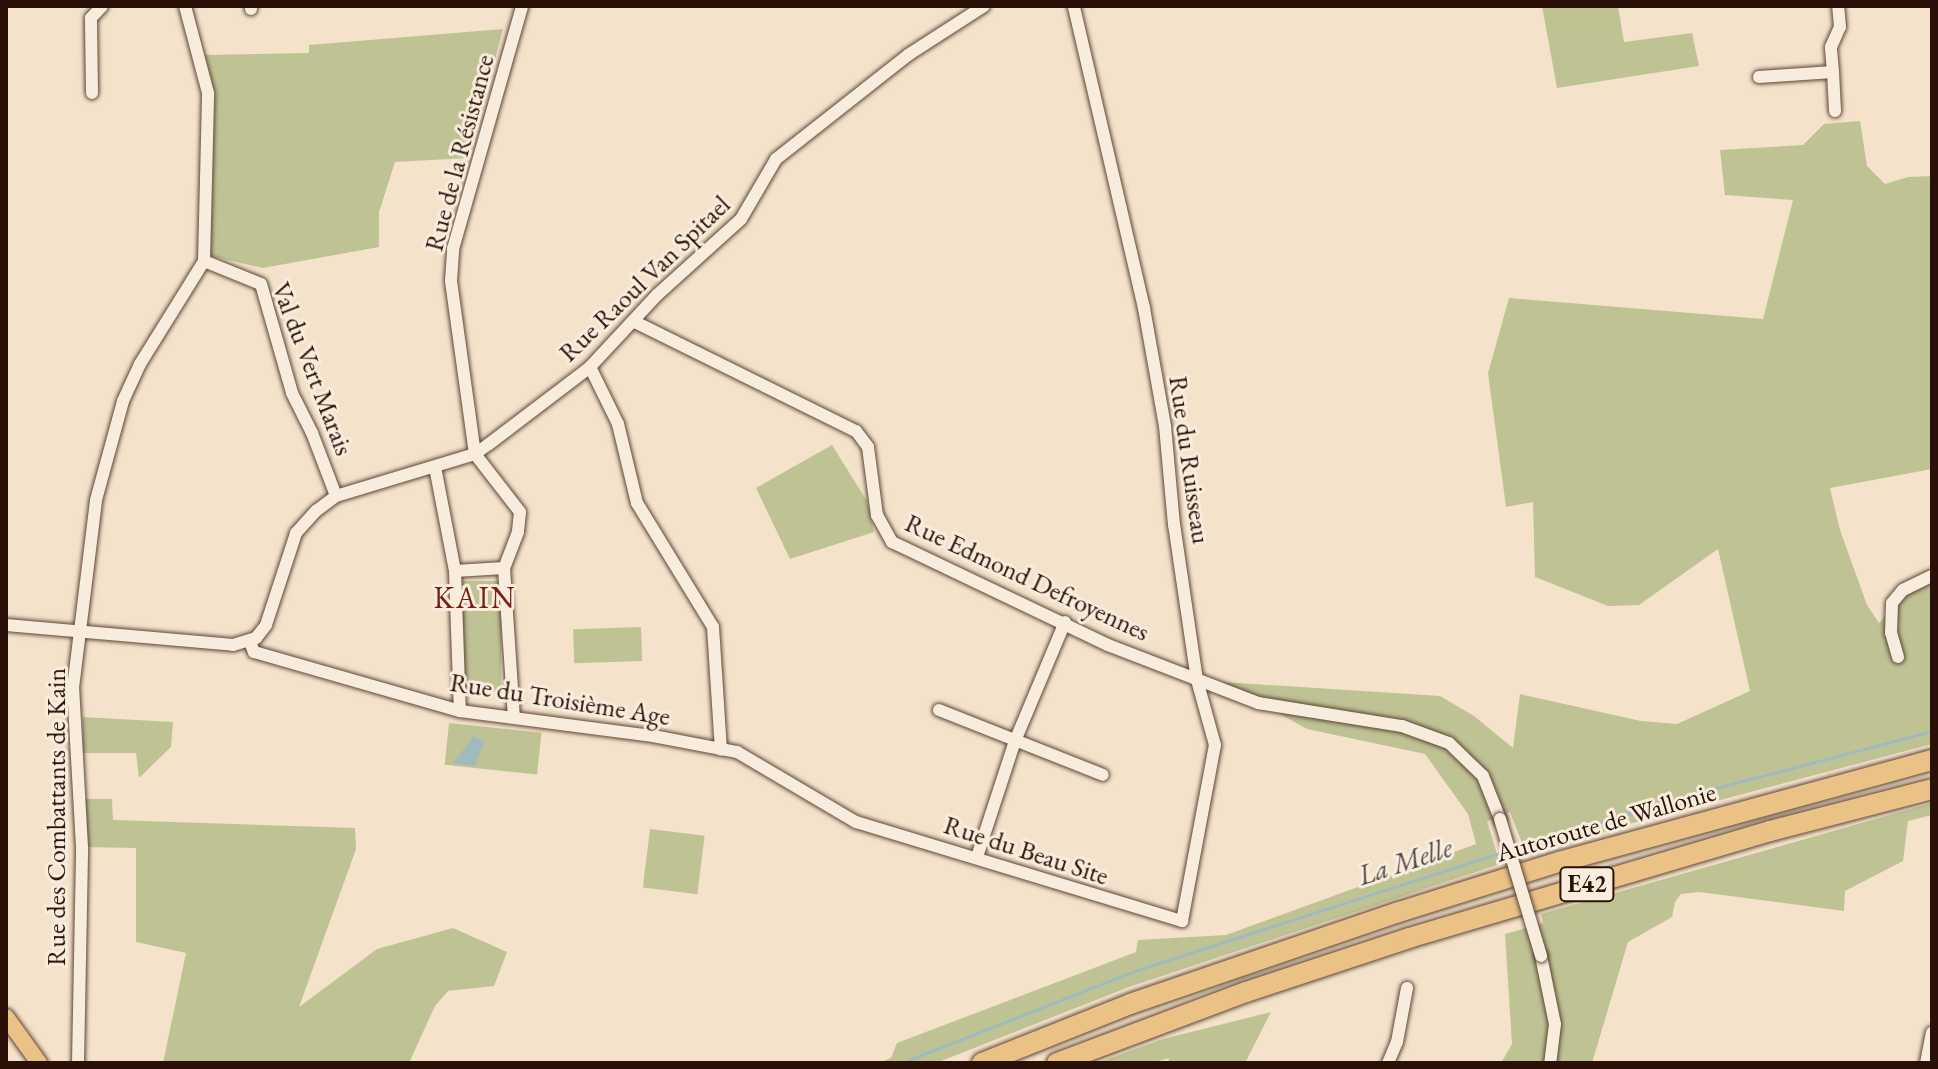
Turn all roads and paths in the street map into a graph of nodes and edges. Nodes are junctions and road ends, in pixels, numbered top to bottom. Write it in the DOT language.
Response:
graph roads {
  1 [pos="102,6"];
  2 [pos="173,6"];
  3 [pos="185,6"];
  4 [pos="522,6"];
  5 [pos="984,6"];
  6 [pos="1074,6"];
  7 [pos="1838,6"];
  8 [pos="1833,72"];
  9 [pos="1759,77"];
  10 [pos="92,93"];
  11 [pos="1835,111"];
  12 [pos="204,261"];
  13 [pos="633,321"];
  14 [pos="590,367"];
  15 [pos="475,454"];
  16 [pos="435,467"];
  17 [pos="336,496"];
  18 [pos="506,565"];
  19 [pos="455,571"];
  20 [pos="1932,576"];
  21 [pos="1065,622"];
  22 [pos="6,625"];
  23 [pos="81,630"];
  24 [pos="250,642"];
  25 [pos="1898,657"];
  26 [pos="1197,680"];
  27 [pos="939,710"];
  28 [pos="460,711"];
  29 [pos="514,717"];
  30 [pos="1015,741"];
  31 [pos="721,750"];
  32 [pos="1932,760"];
  33 [pos="1103,775"];
  34 [pos="1932,789"];
  35 [pos="856,822"];
  36 [pos="977,857"];
  37 [pos="1182,921"];
  38 [pos="1407,988"];
  39 [pos="6,1017"];
  40 [pos="1932,1033"];
  41 [pos="39,1063"];
  42 [pos="78,1063"];
  43 [pos="982,1063"];
  44 [pos="1057,1063"];
  45 [pos="1388,1063"];
  46 [pos="1550,1063"];
  47 [pos="1926,1063"];
  1 -- 10 [label="street"];
  2 -- 3 [label="street"];
  3 -- 12 [label="street"];
  4 -- 15 [label="street, Rue de la Résistance"];
  5 -- 13 [label="street, Rue Raoul Van Spitael"];
  6 -- 26 [label="street, Rue du Ruisseau"];
  7 -- 8 [label="street"];
  8 -- 9 [label="street"];
  8 -- 11 [label="street"];
  12 -- 17 [label="street, Val du Vert Marais"];
  12 -- 23 [label="street, Rue des Combattants de Kain"];
  13 -- 14 [label="street, Rue Raoul Van Spitael"];
  13 -- 21 [label="street, Rue Edmond Defroyennes"];
  14 -- 15 [label="street, Rue Raoul Van Spitael"];
  14 -- 31 [label="street"];
  15 -- 16 [label="street, Rue Raoul Van Spitael"];
  15 -- 18 [label="street"];
  16 -- 17 [label="street, Rue Raoul Van Spitael"];
  16 -- 19 [label="street"];
  17 -- 24 [label="street"];
  18 -- 19 [label="street"];
  18 -- 29 [label="street"];
  19 -- 28 [label="street"];
  20 -- 25 [label="street"];
  21 -- 26 [label="street, Rue Edmond Defroyennes"];
  21 -- 30 [label="street"];
  22 -- 23 [label="street"];
  23 -- 24 [label="street"];
  23 -- 42 [label="street, Rue des Combattants de Kain"];
  24 -- 28 [label="street, Rue du Troisième Age"];
  26 -- 37 [label="street, Rue du Ruisseau"];
  26 -- 46 [label="street, Rue Edmond Defroyennes, bridge"];
  27 -- 30 [label="street"];
  28 -- 29 [label="street, Rue du Troisième Age"];
  29 -- 31 [label="street, Rue du Troisième Age"];
  30 -- 33 [label="street"];
  30 -- 36 [label="street"];
  31 -- 35 [label="street, Rue du Troisième Age"];
  32 -- 43 [label="highway, Autoroute de Wallonie / E42"];
  34 -- 44 [label="highway, Autoroute de Wallonie / E42"];
  35 -- 36 [label="street, Rue du Beau Site"];
  36 -- 37 [label="street, Rue du Beau Site"];
  38 -- 45 [label="street"];
  39 -- 41 [label="main road"];
  40 -- 47 [label="street"];
}
